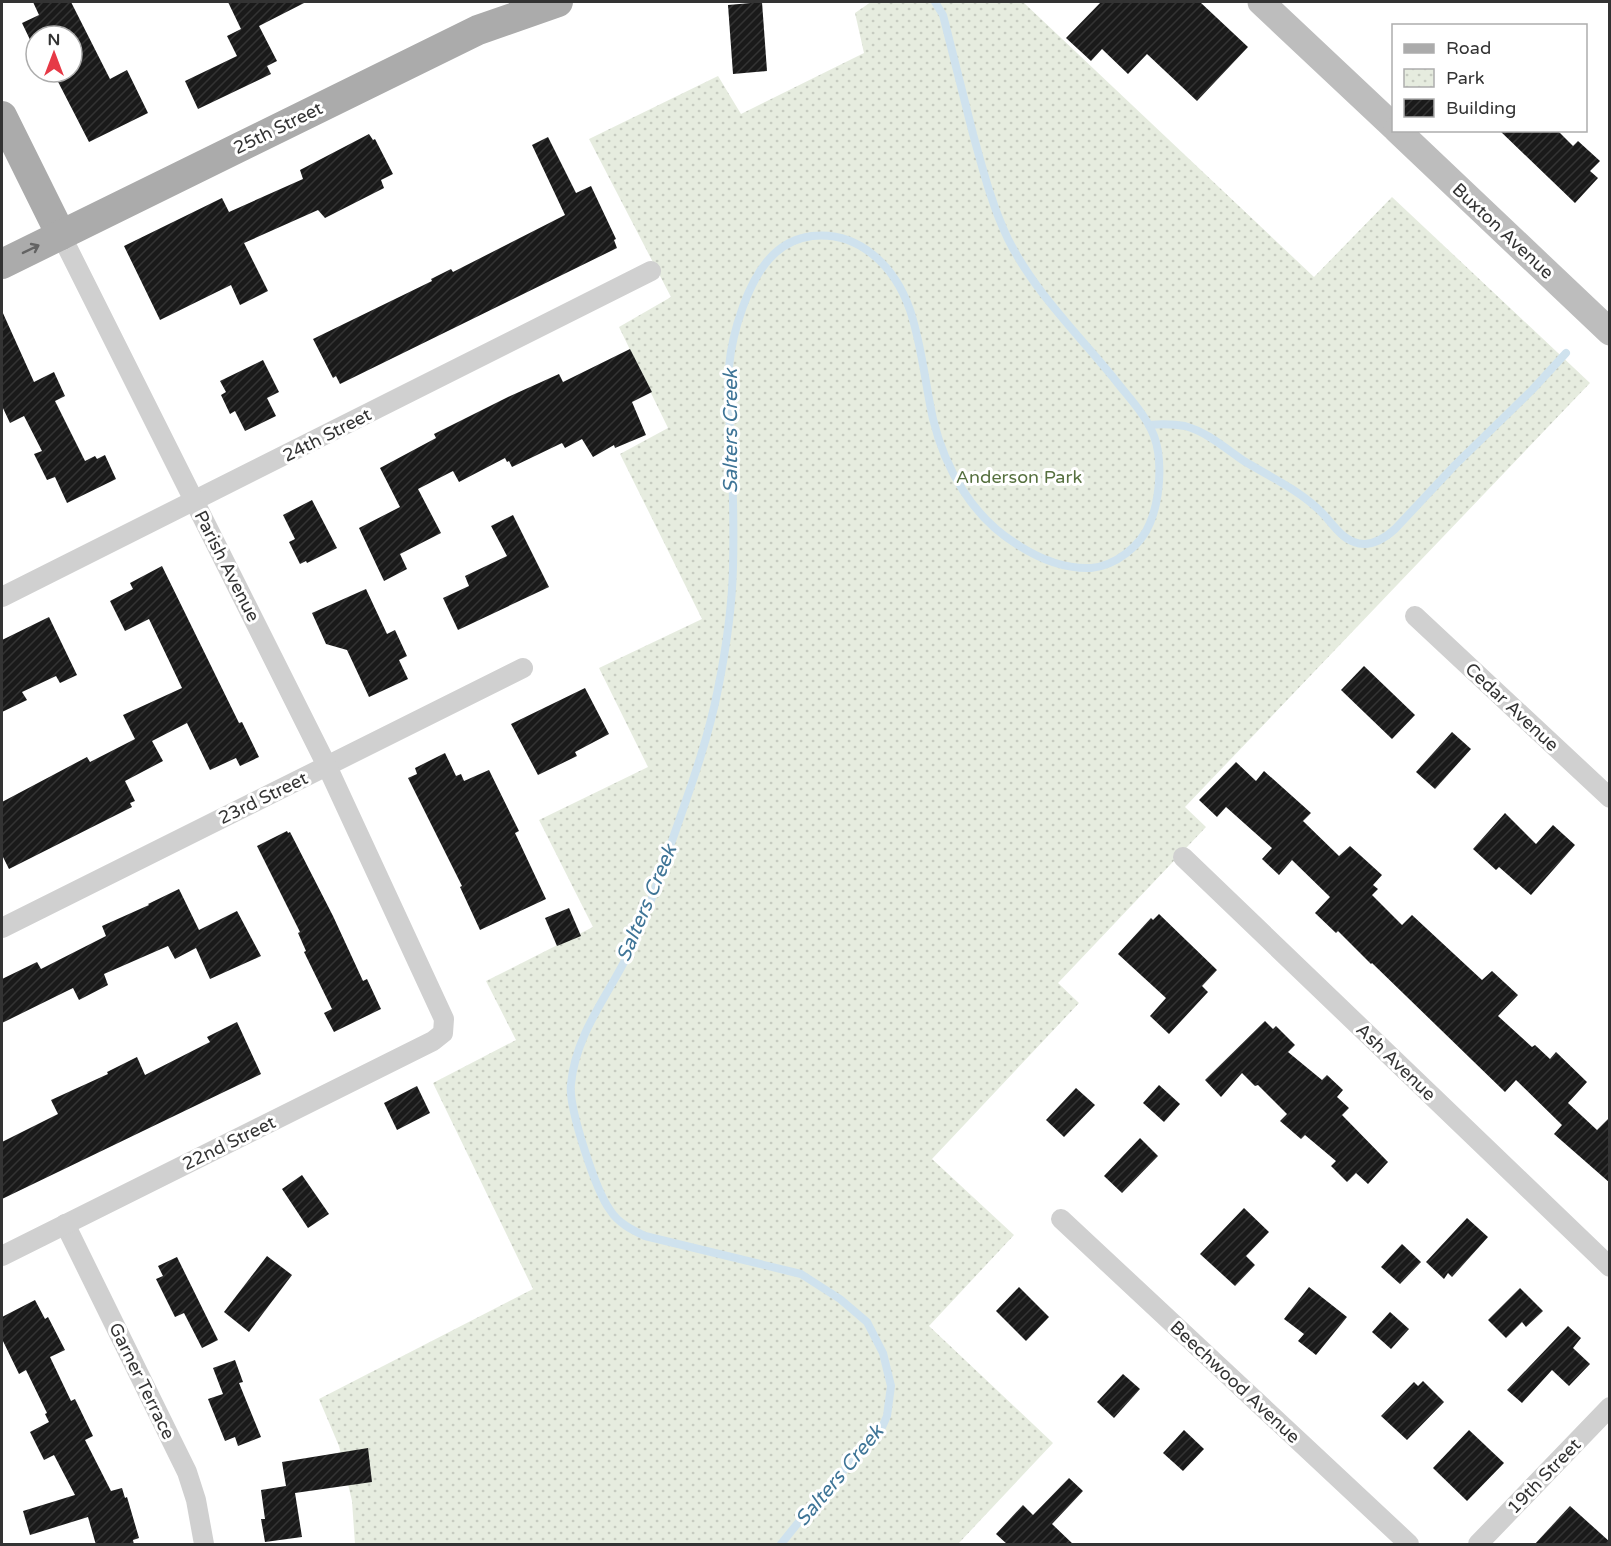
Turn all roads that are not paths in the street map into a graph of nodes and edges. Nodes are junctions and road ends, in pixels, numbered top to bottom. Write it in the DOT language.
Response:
graph roads {
  1 [pos="558,2"];
  2 [pos="1261,2"];
  3 [pos="2,116"];
  4 [pos="1392,125"];
  5 [pos="1399,132"];
  6 [pos="61,235"];
  7 [pos="2,264"];
  8 [pos="651,271"];
  9 [pos="1610,332"];
  10 [pos="194,501"];
  11 [pos="2,597"];
  12 [pos="1415,616"];
  13 [pos="523,668"];
  14 [pos="327,766"];
  15 [pos="1610,798"];
  16 [pos="1183,857"];
  17 [pos="2,928"];
  18 [pos="444,1019"];
  19 [pos="1061,1219"];
  20 [pos="65,1224"];
  21 [pos="2,1256"];
  22 [pos="1610,1267"];
  23 [pos="1610,1407"];
  24 [pos="204,1545"];
  25 [pos="1409,1545"];
  26 [pos="1478,1545"];
  1 -- 6 [label="main road, 25th Street"];
  2 -- 4 [label="street"];
  3 -- 6 [label="main road, Parish Avenue"];
  5 -- 9 [label="street, Buxton Avenue"];
  7 -- 6 [label="main road, 25th Street, one-way"];
  6 -- 10 [label="street, Parish Avenue"];
  8 -- 10 [label="street, 24th Street"];
  10 -- 11 [label="street, 24th Street"];
  10 -- 14 [label="street, Parish Avenue"];
  12 -- 15 [label="street, Cedar Avenue"];
  13 -- 14 [label="street, 23rd Street"];
  14 -- 17 [label="street, 23rd Street"];
  14 -- 18 [label="street, Parish Avenue"];
  16 -- 22 [label="street, Ash Avenue"];
  18 -- 20 [label="street, 22nd Street"];
  19 -- 25 [label="street, Beechwood Avenue"];
  20 -- 21 [label="street, 22nd Street"];
  20 -- 24 [label="street, Garner Terrace"];
  23 -- 26 [label="street, 19th Street"];
}
